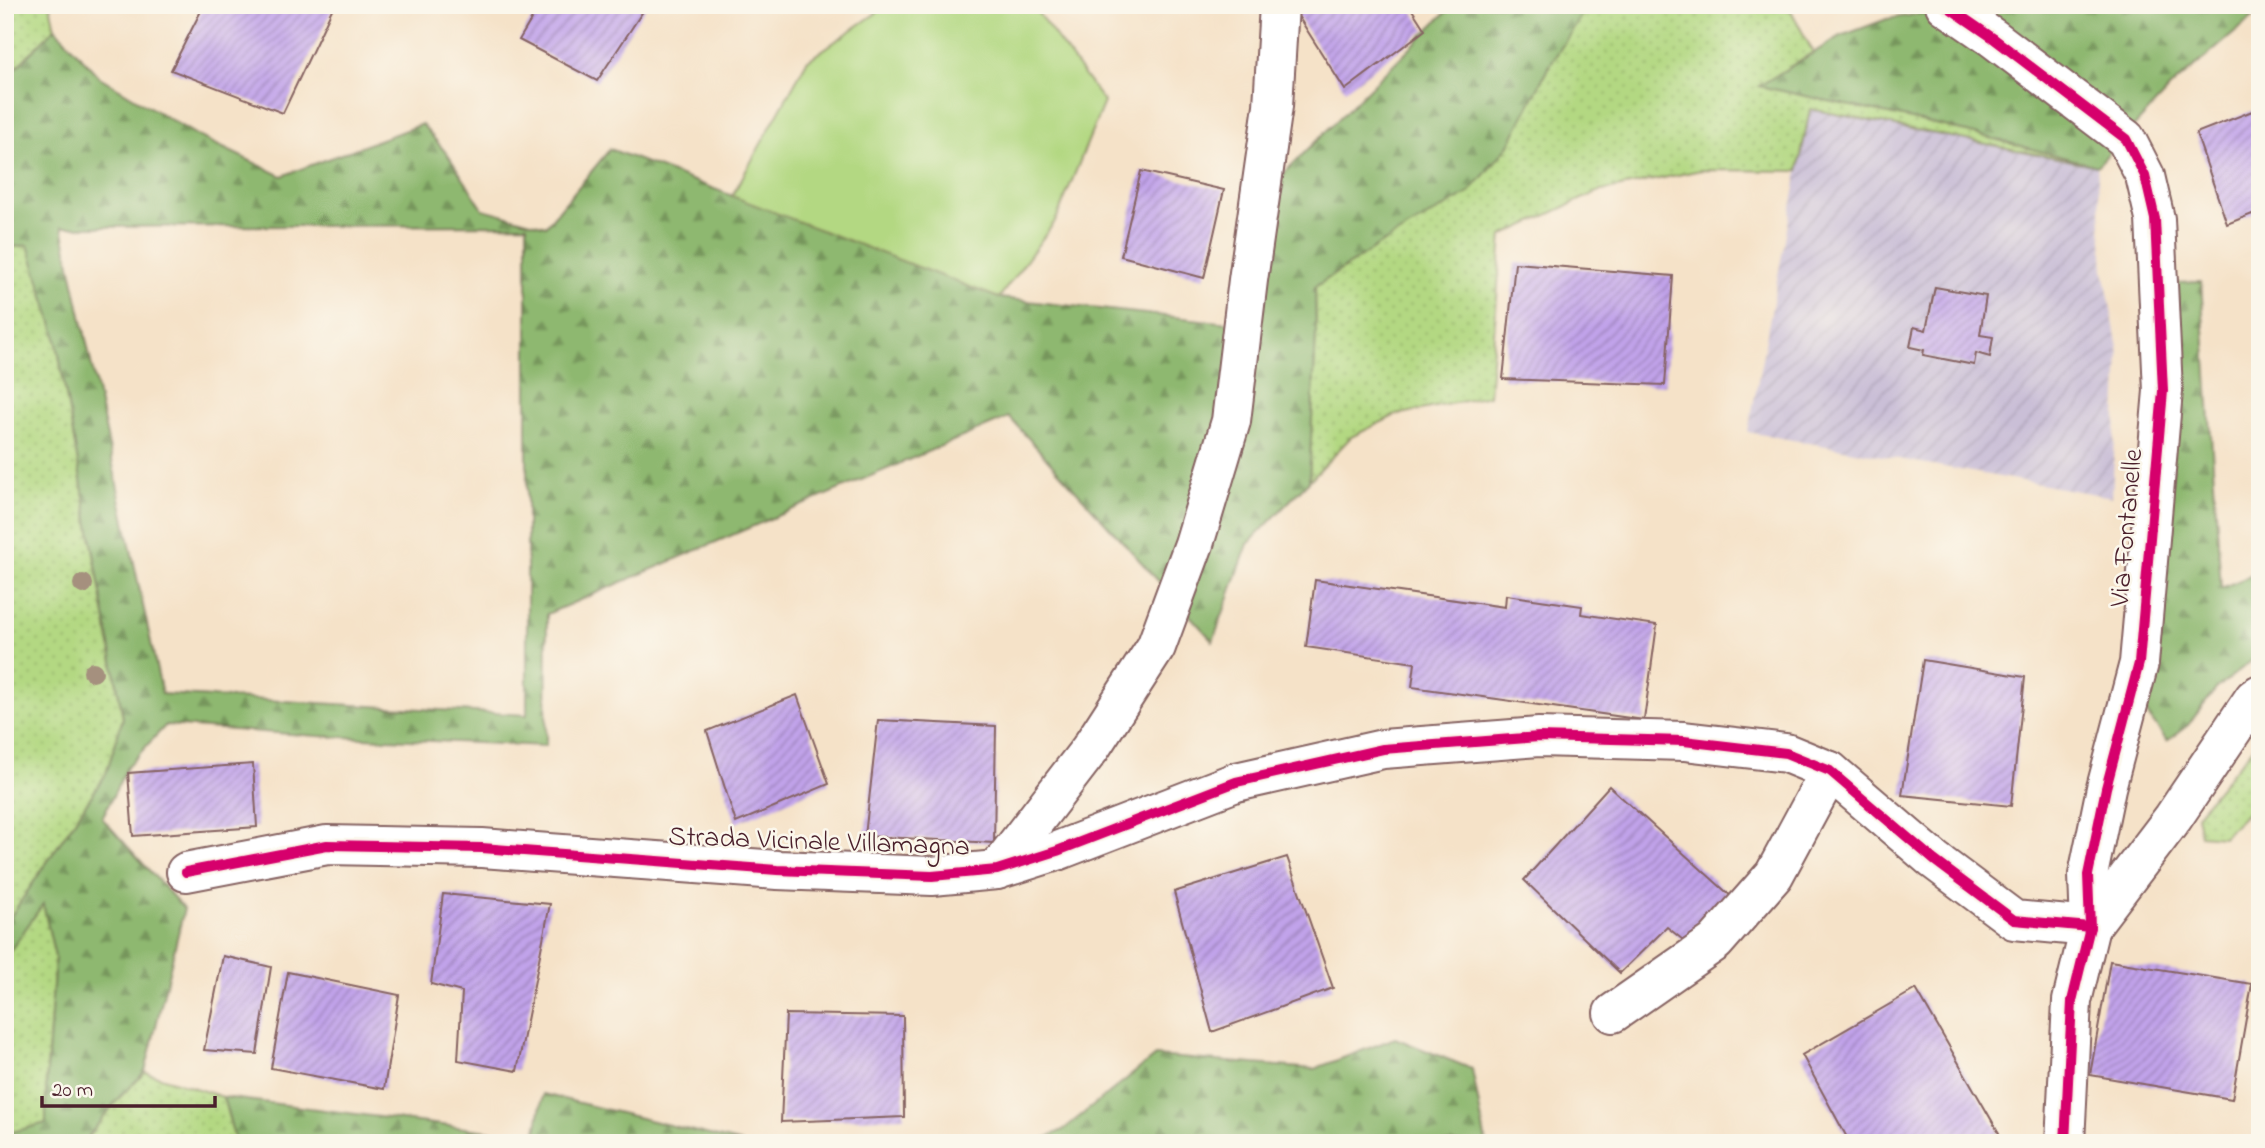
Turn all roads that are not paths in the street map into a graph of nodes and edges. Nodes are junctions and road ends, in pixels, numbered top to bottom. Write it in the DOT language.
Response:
graph roads {
  1 [pos="1279,5"];
  2 [pos="1945,5"];
  3 [pos="2260,694"];
  4 [pos="1830,771"];
  5 [pos="997,870"];
  6 [pos="186,872"];
  7 [pos="2090,927"];
  8 [pos="1614,1013"];
  9 [pos="2065,1143"];
  1 -- 5 [label="street"];
  2 -- 7 [label="street, Via Fontanelle"];
  3 -- 7 [label="street"];
  4 -- 5 [label="street, Strada Vicinale Villamagna"];
  4 -- 7 [label="street, Strada Vicinale Villamagna"];
  4 -- 8 [label="street"];
  5 -- 6 [label="street, Strada Vicinale Villamagna"];
  7 -- 9 [label="street, Via Fontanelle"];
}
